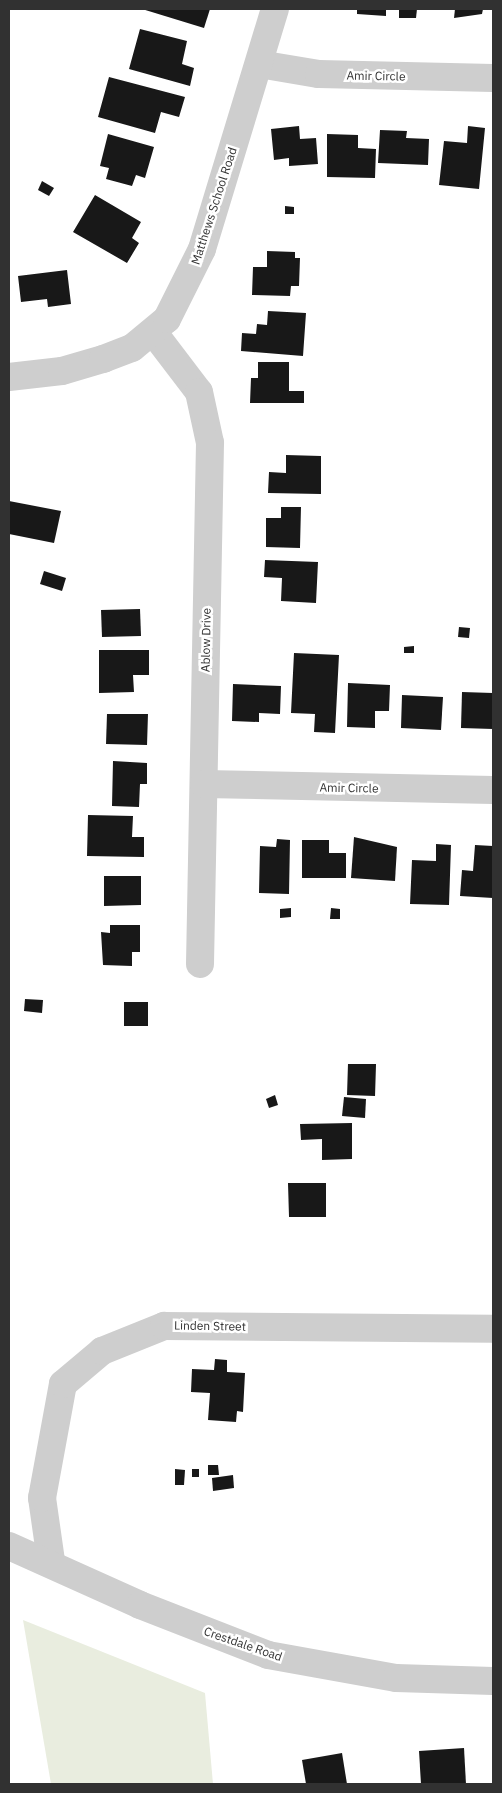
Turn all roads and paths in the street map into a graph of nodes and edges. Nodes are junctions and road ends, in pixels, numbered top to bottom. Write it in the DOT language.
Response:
graph roads {
  1 [pos="275,9"];
  2 [pos="259,64"];
  3 [pos="493,78"];
  4 [pos="154,332"];
  5 [pos="9,377"];
  6 [pos="204,784"];
  7 [pos="493,790"];
  8 [pos="200,964"];
  9 [pos="493,1329"];
  10 [pos="9,1546"];
  11 [pos="51,1561"];
  12 [pos="493,1681"];
  1 -- 2 [label="street, Matthews School Road"];
  2 -- 3 [label="street, Amir Circle"];
  2 -- 4 [label="street, Matthews School Road"];
  4 -- 5 [label="street, Matthews School Road"];
  4 -- 6 [label="street, Ablow Drive"];
  6 -- 7 [label="street, Amir Circle"];
  6 -- 8 [label="street, Ablow Drive"];
  9 -- 11 [label="street, Linden Street"];
  10 -- 11 [label="street, Crestdale Road"];
  11 -- 12 [label="street, Crestdale Road"];
}
